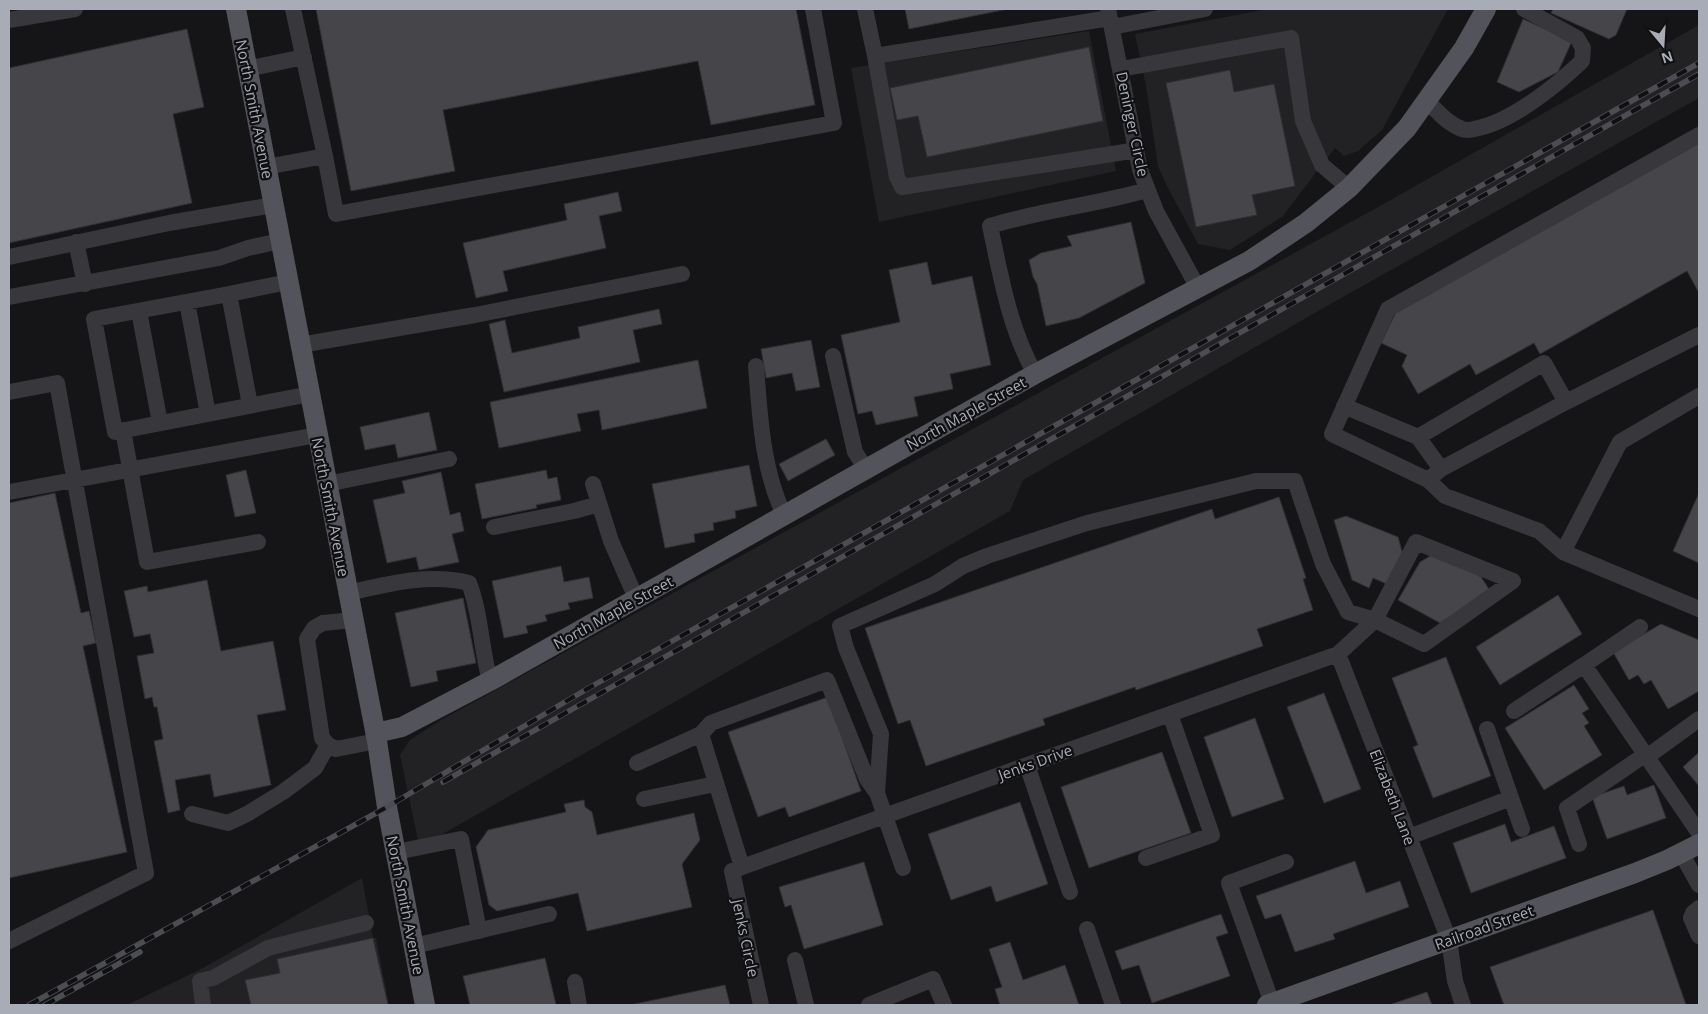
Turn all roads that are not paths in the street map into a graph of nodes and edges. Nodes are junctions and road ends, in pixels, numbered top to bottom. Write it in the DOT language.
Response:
graph roads {
  1 [pos="76,9"];
  2 [pos="236,9"];
  3 [pos="293,9"];
  4 [pos="813,9"];
  5 [pos="864,9"];
  6 [pos="1205,9"];
  7 [pos="1486,9"];
  8 [pos="1524,9"];
  9 [pos="1110,18"];
  10 [pos="9,20"];
  11 [pos="875,56"];
  12 [pos="304,57"];
  13 [pos="247,68"];
  14 [pos="1121,69"];
  15 [pos="1427,101"];
  16 [pos="1699,135"];
  17 [pos="1137,150"];
  18 [pos="325,156"];
  19 [pos="266,167"];
  20 [pos="1349,188"];
  21 [pos="1147,190"];
  22 [pos="273,205"];
  23 [pos="280,241"];
  24 [pos="76,242"];
  25 [pos="9,257"];
  26 [pos="682,274"];
  27 [pos="288,282"];
  28 [pos="85,284"];
  29 [pos="1198,288"];
  30 [pos="229,294"];
  31 [pos="9,298"];
  32 [pos="187,302"];
  33 [pos="139,311"];
  34 [pos="1699,334"];
  35 [pos="300,345"];
  36 [pos="833,356"];
  37 [pos="756,366"];
  38 [pos="1036,374"];
  39 [pos="9,392"];
  40 [pos="310,394"];
  41 [pos="1699,396"];
  42 [pos="1566,402"];
  43 [pos="250,406"];
  44 [pos="1344,406"];
  45 [pos="208,414"];
  46 [pos="160,423"];
  47 [pos="123,430"];
  48 [pos="317,435"];
  49 [pos="1418,436"];
  50 [pos="449,459"];
  51 [pos="130,469"];
  52 [pos="866,469"];
  53 [pos="1441,469"];
  54 [pos="74,480"];
  55 [pos="1428,480"];
  56 [pos="327,484"];
  57 [pos="592,484"];
  58 [pos="9,492"];
  59 [pos="599,504"];
  60 [pos="784,515"];
  61 [pos="494,527"];
  62 [pos="258,542"];
  63 [pos="1564,552"];
  64 [pos="348,593"];
  65 [pos="636,598"];
  66 [pos="1699,609"];
  67 [pos="353,620"];
  68 [pos="1375,620"];
  69 [pos="1640,627"];
  70 [pos="1338,654"];
  71 [pos="1584,665"];
  72 [pos="490,681"];
  73 [pos="1514,711"];
  74 [pos="1170,714"];
  75 [pos="1699,719"];
  76 [pos="1487,729"];
  77 [pos="701,734"];
  78 [pos="377,737"];
  79 [pos="328,745"];
  80 [pos="1647,755"];
  81 [pos="636,763"];
  82 [pos="1026,765"];
  83 [pos="715,784"];
  84 [pos="877,793"];
  85 [pos="1512,798"];
  86 [pos="644,799"];
  87 [pos="192,814"];
  88 [pos="884,816"];
  89 [pos="1522,829"];
  90 [pos="1699,833"];
  91 [pos="1409,837"];
  92 [pos="1579,844"];
  93 [pos="1699,844"];
  94 [pos="396,852"];
  95 [pos="1681,853"];
  96 [pos="1146,858"];
  97 [pos="1286,862"];
  98 [pos="903,868"];
  99 [pos="737,869"];
  100 [pos="1699,885"];
  101 [pos="1070,892"];
  102 [pos="1699,908"];
  103 [pos="549,914"];
  104 [pos="366,923"];
  105 [pos="1087,929"];
  106 [pos="479,931"];
  107 [pos="1699,936"];
  108 [pos="1449,940"];
  109 [pos="9,941"];
  110 [pos="414,946"];
  111 [pos="795,960"];
  112 [pos="575,982"];
  113 [pos="1270,1004"];
  114 [pos="203,1005"];
  115 [pos="425,1005"];
  116 [pos="579,1005"];
  117 [pos="761,1005"];
  118 [pos="806,1005"];
  119 [pos="870,1005"];
  120 [pos="944,1005"];
  121 [pos="1113,1005"];
  122 [pos="1463,1005"];
  1 -- 10 [label="street"];
  2 -- 13 [label="main road, North Smith Avenue"];
  3 -- 12 [label="street"];
  4 -- 18 [label="street"];
  5 -- 11 [label="street"];
  6 -- 9 [label="street"];
  7 -- 15 [label="main road, North Maple Street"];
  8 -- 15 [label="street"];
  9 -- 11 [label="street"];
  9 -- 14 [label="street, Deninger Circle"];
  11 -- 17 [label="street"];
  12 -- 13 [label="street"];
  12 -- 18 [label="street"];
  13 -- 19 [label="main road, North Smith Avenue"];
  14 -- 17 [label="street, Deninger Circle"];
  14 -- 20 [label="street"];
  15 -- 20 [label="main road, North Maple Street"];
  16 -- 44 [label="street"];
  17 -- 21 [label="street, Deninger Circle"];
  18 -- 19 [label="street"];
  19 -- 22 [label="main road, North Smith Avenue"];
  20 -- 29 [label="main road, North Maple Street"];
  21 -- 29 [label="street, Deninger Circle"];
  21 -- 38 [label="street"];
  22 -- 23 [label="main road, North Smith Avenue"];
  22 -- 24 [label="street"];
  23 -- 27 [label="main road, North Smith Avenue"];
  23 -- 28 [label="street"];
  24 -- 25 [label="street"];
  24 -- 28 [label="street"];
  26 -- 35 [label="street"];
  27 -- 30 [label="street"];
  27 -- 35 [label="main road, North Smith Avenue"];
  28 -- 31 [label="street"];
  29 -- 38 [label="main road, North Maple Street"];
  30 -- 32 [label="street"];
  30 -- 43 [label="street"];
  32 -- 33 [label="street"];
  32 -- 45 [label="street"];
  33 -- 46 [label="street"];
  33 -- 47 [label="street"];
  34 -- 42 [label="street"];
  35 -- 40 [label="main road, North Smith Avenue"];
  36 -- 52 [label="street"];
  37 -- 60 [label="street"];
  38 -- 52 [label="main road, North Maple Street"];
  39 -- 54 [label="street"];
  40 -- 43 [label="street"];
  40 -- 48 [label="main road, North Smith Avenue"];
  41 -- 63 [label="street"];
  42 -- 49 [label="street"];
  42 -- 53 [label="street"];
  43 -- 45 [label="street"];
  44 -- 49 [label="street"];
  44 -- 55 [label="street"];
  45 -- 46 [label="street"];
  46 -- 47 [label="street"];
  47 -- 51 [label="street"];
  48 -- 51 [label="street"];
  48 -- 56 [label="main road, North Smith Avenue"];
  49 -- 53 [label="street"];
  50 -- 56 [label="street"];
  51 -- 54 [label="street"];
  51 -- 62 [label="street"];
  52 -- 60 [label="main road, North Maple Street"];
  53 -- 55 [label="street"];
  54 -- 58 [label="street"];
  54 -- 109 [label="street"];
  55 -- 63 [label="street"];
  56 -- 64 [label="main road, North Smith Avenue"];
  57 -- 59 [label="street"];
  59 -- 61 [label="street"];
  59 -- 65 [label="street"];
  60 -- 65 [label="main road, North Maple Street"];
  63 -- 66 [label="street"];
  64 -- 67 [label="main road, North Smith Avenue"];
  64 -- 72 [label="street"];
  65 -- 72 [label="main road, North Maple Street"];
  67 -- 78 [label="main road, North Smith Avenue"];
  67 -- 79 [label="street"];
  68 -- 68 [label="street"];
  68 -- 70 [label="street"];
  68 -- 84 [label="street"];
  69 -- 71 [label="street"];
  70 -- 74 [label="street, Jenks Drive"];
  70 -- 91 [label="street, Elizabeth Lane"];
  71 -- 73 [label="street"];
  71 -- 80 [label="street"];
  72 -- 78 [label="main road, North Maple Street"];
  74 -- 82 [label="street, Jenks Drive"];
  74 -- 96 [label="street"];
  75 -- 80 [label="street"];
  76 -- 85 [label="street"];
  77 -- 81 [label="street"];
  77 -- 83 [label="street, Jenks Circle"];
  77 -- 84 [label="street"];
  78 -- 79 [label="street"];
  78 -- 94 [label="main road, North Smith Avenue"];
  79 -- 87 [label="street"];
  80 -- 90 [label="street"];
  80 -- 92 [label="street"];
  82 -- 88 [label="street, Jenks Drive"];
  82 -- 101 [label="street"];
  83 -- 86 [label="street"];
  83 -- 99 [label="street, Jenks Circle"];
  84 -- 88 [label="street"];
  85 -- 89 [label="street"];
  85 -- 91 [label="street"];
  88 -- 98 [label="street"];
  88 -- 99 [label="street, Jenks Drive"];
  91 -- 108 [label="street, Elizabeth Lane"];
  93 -- 95 [label="main road, Railroad Street"];
  94 -- 106 [label="street"];
  94 -- 110 [label="main road, North Smith Avenue"];
  95 -- 100 [label="street"];
  95 -- 108 [label="main road, Railroad Street"];
  97 -- 113 [label="street"];
  99 -- 117 [label="street, Jenks Circle"];
  102 -- 107 [label="street"];
  103 -- 106 [label="street"];
  104 -- 114 [label="street"];
  105 -- 121 [label="street"];
  106 -- 110 [label="street"];
  108 -- 113 [label="main road, Railroad Street"];
  108 -- 122 [label="street, Elizabeth Lane"];
  110 -- 115 [label="main road, North Smith Avenue"];
  111 -- 118 [label="street"];
  112 -- 116 [label="street"];
  119 -- 120 [label="street"];
}
